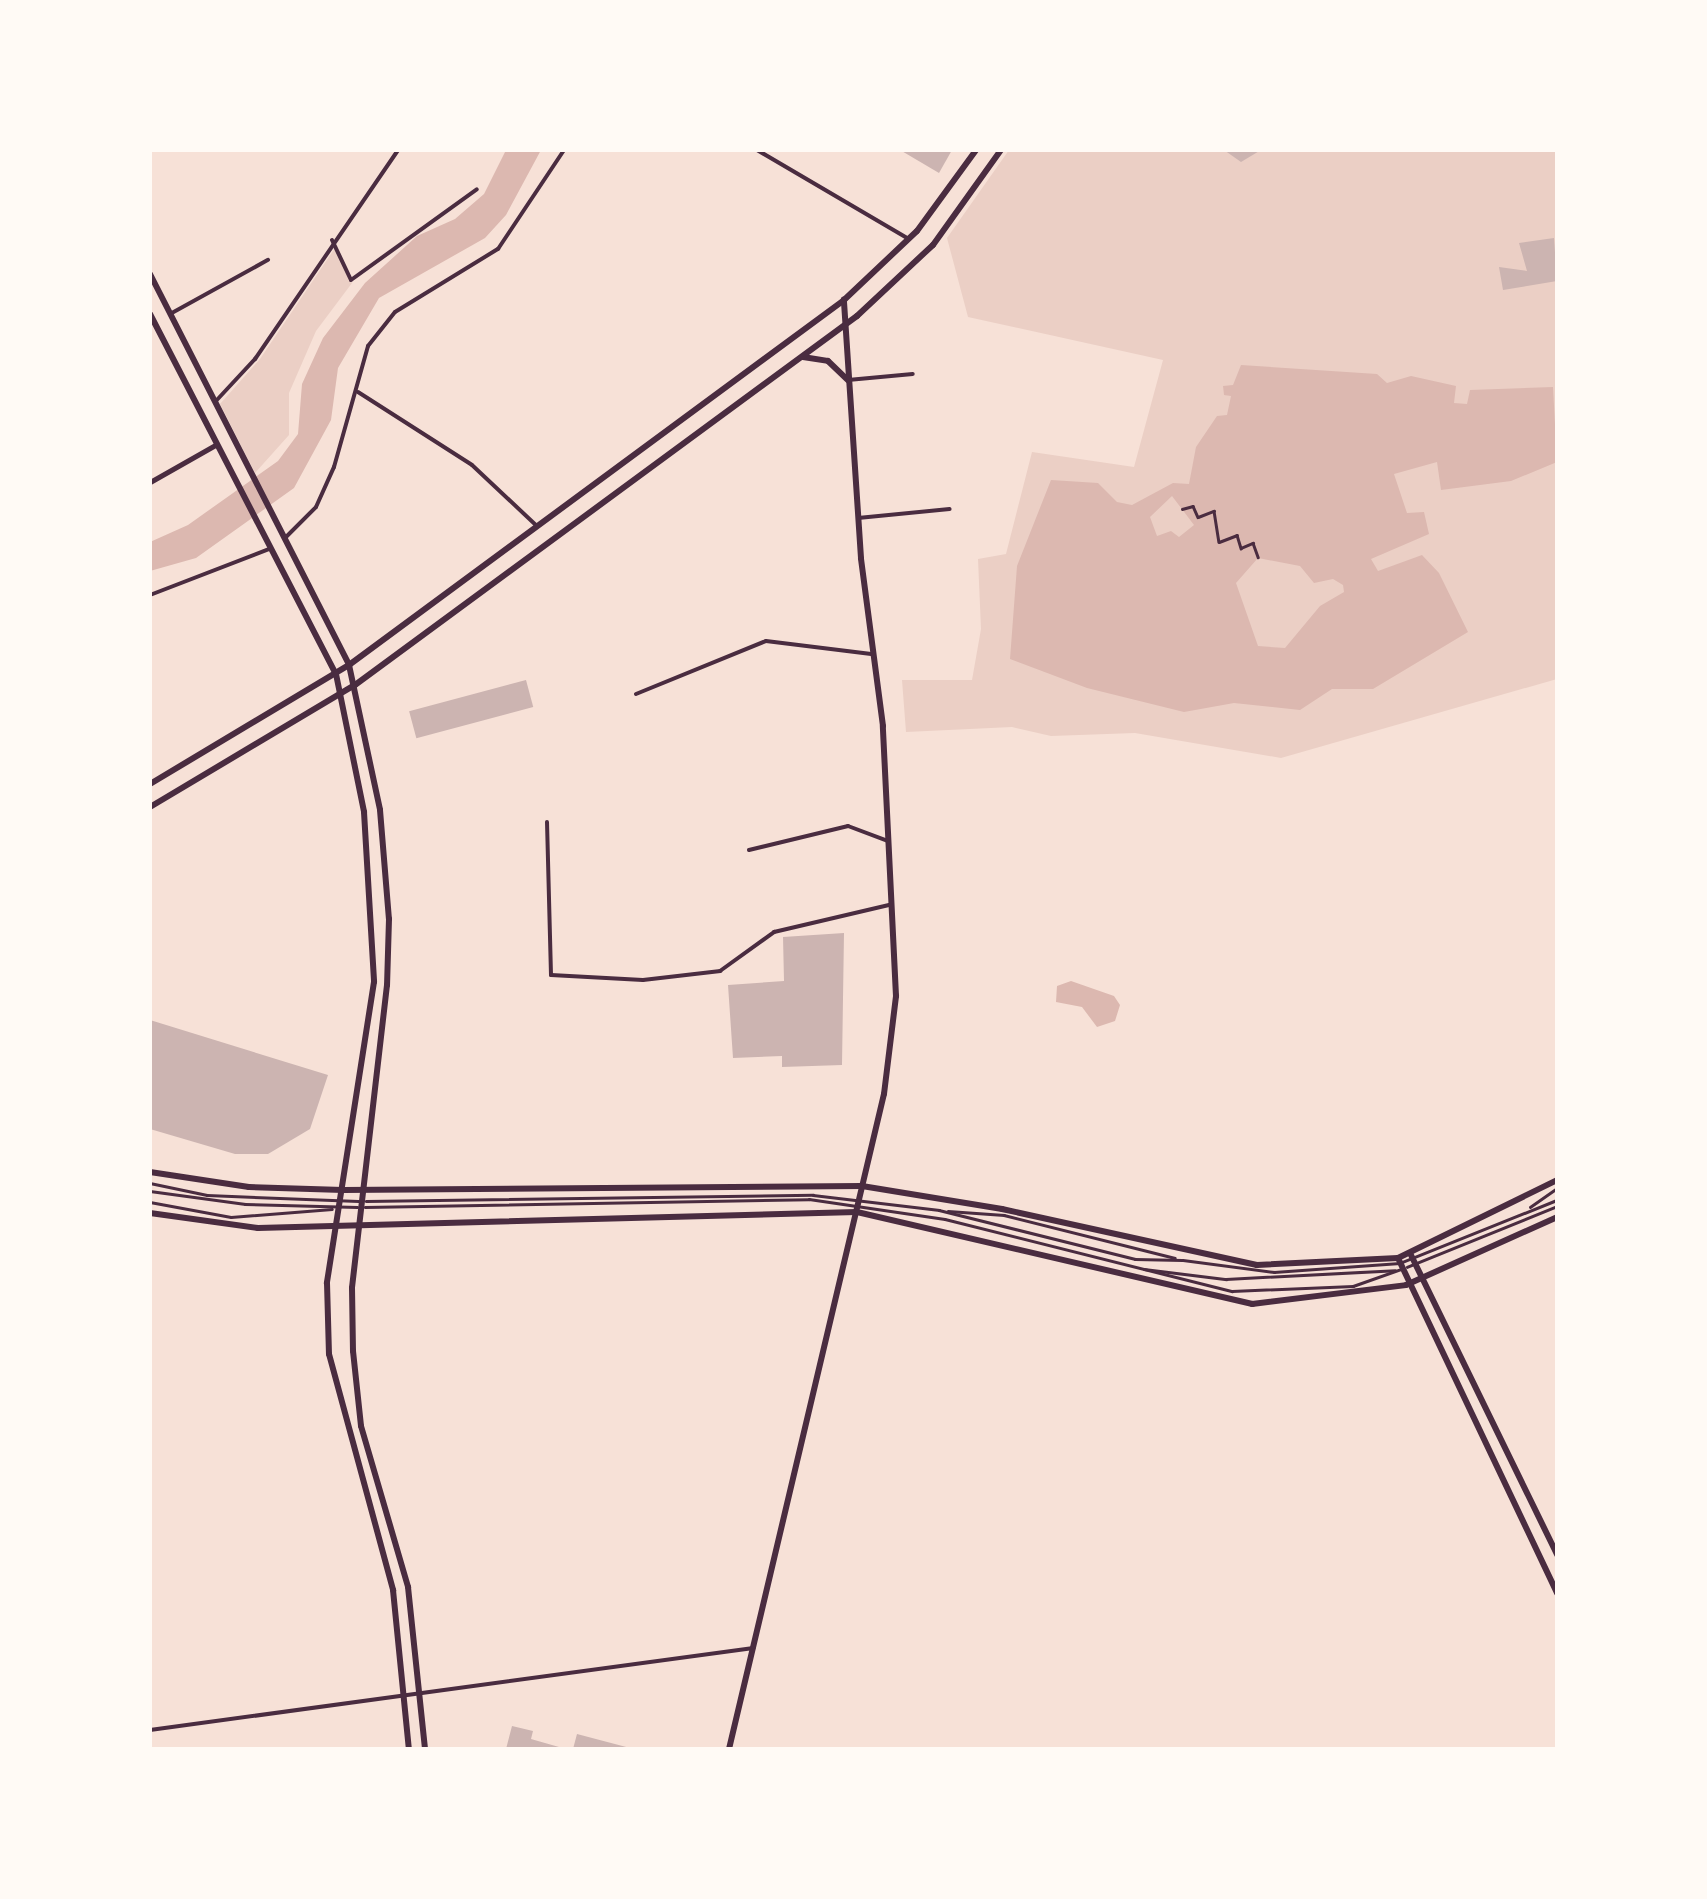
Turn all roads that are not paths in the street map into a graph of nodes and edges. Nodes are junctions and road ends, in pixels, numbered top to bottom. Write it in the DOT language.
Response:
graph roads {
  1 [pos="398,150"];
  2 [pos="564,150"];
  3 [pos="757,150"];
  4 [pos="976,150"];
  5 [pos="1001,150"];
  6 [pos="477,188"];
  7 [pos="908,238"];
  8 [pos="332,240"];
  9 [pos="268,260"];
  10 [pos="150,274"];
  11 [pos="844,300"];
  12 [pos="150,314"];
  13 [pos="170,314"];
  14 [pos="845,325"];
  15 [pos="802,357"];
  16 [pos="913,374"];
  17 [pos="848,380"];
  18 [pos="356,390"];
  19 [pos="215,402"];
  20 [pos="215,445"];
  21 [pos="150,482"];
  22 [pos="950,509"];
  23 [pos="858,518"];
  24 [pos="538,526"];
  25 [pos="281,538"];
  26 [pos="267,545"];
  27 [pos="150,595"];
  28 [pos="871,654"];
  29 [pos="349,665"];
  30 [pos="336,674"];
  31 [pos="356,685"];
  32 [pos="342,692"];
  33 [pos="636,694"];
  34 [pos="150,784"];
  35 [pos="150,806"];
  36 [pos="547,822"];
  37 [pos="888,842"];
  38 [pos="750,850"];
  39 [pos="889,905"];
  40 [pos="150,1172"];
  41 [pos="1557,1180"];
  42 [pos="150,1183"];
  43 [pos="862,1186"];
  44 [pos="1557,1188"];
  45 [pos="366,1190"];
  46 [pos="150,1191"];
  47 [pos="341,1194"];
  48 [pos="1557,1200"];
  49 [pos="150,1202"];
  50 [pos="363,1204"];
  51 [pos="858,1206"];
  52 [pos="1557,1206"];
  53 [pos="338,1208"];
  54 [pos="940,1210"];
  55 [pos="1525,1210"];
  56 [pos="150,1213"];
  57 [pos="1557,1217"];
  58 [pos="360,1222"];
  59 [pos="335,1224"];
  60 [pos="1412,1258"];
  61 [pos="1182,1260"];
  62 [pos="1400,1264"];
  63 [pos="1138,1268"];
  64 [pos="1422,1280"];
  65 [pos="1406,1286"];
  66 [pos="1557,1554"];
  67 [pos="1557,1593"];
  68 [pos="753,1648"];
  69 [pos="423,1693"];
  70 [pos="408,1695"];
  71 [pos="150,1730"];
  72 [pos="409,1749"];
  73 [pos="425,1749"];
  74 [pos="730,1749"];
  1 -- 8 [label="street"];
  2 -- 18 [label="street"];
  3 -- 7 [label="street"];
  4 -- 7 [label="main road"];
  5 -- 14 [label="main road"];
  6 -- 8 [label="street"];
  7 -- 11 [label="main road"];
  8 -- 19 [label="street"];
  9 -- 13 [label="street"];
  10 -- 13 [label="main road"];
  11 -- 14 [label="main road"];
  11 -- 24 [label="main road"];
  12 -- 20 [label="main road"];
  13 -- 19 [label="main road"];
  14 -- 15 [label="main road"];
  14 -- 17 [label="main road"];
  15 -- 17 [label="main road"];
  15 -- 31 [label="main road"];
  16 -- 17 [label="street"];
  17 -- 23 [label="main road"];
  18 -- 24 [label="street"];
  18 -- 25 [label="street"];
  19 -- 25 [label="main road"];
  20 -- 21 [label="street"];
  20 -- 26 [label="main road"];
  22 -- 23 [label="street"];
  23 -- 28 [label="main road"];
  24 -- 29 [label="main road"];
  25 -- 29 [label="main road"];
  26 -- 27 [label="street"];
  26 -- 30 [label="main road"];
  28 -- 33 [label="street"];
  28 -- 37 [label="main road"];
  29 -- 30 [label="main road"];
  29 -- 31 [label="main road"];
  30 -- 32 [label="main road"];
  30 -- 34 [label="main road"];
  31 -- 32 [label="main road"];
  31 -- 45 [label="main road"];
  32 -- 35 [label="main road"];
  32 -- 47 [label="main road"];
  36 -- 39 [label="street"];
  37 -- 38 [label="street"];
  37 -- 39 [label="main road"];
  39 -- 43 [label="main road"];
  40 -- 47 [label="main road"];
  41 -- 60 [label="main road"];
  42 -- 47 [label="lane"];
  43 -- 45 [label="main road"];
  43 -- 51 [label="main road"];
  43 -- 62 [label="main road"];
  44 -- 55 [label="lane"];
  45 -- 47 [label="main road"];
  45 -- 50 [label="main road"];
  46 -- 53 [label="lane"];
  47 -- 50 [label="lane"];
  47 -- 53 [label="main road"];
  48 -- 55 [label="lane"];
  49 -- 53 [label="lane"];
  50 -- 51 [label="lane"];
  50 -- 53 [label="lane"];
  50 -- 58 [label="main road"];
  51 -- 54 [label="lane"];
  51 -- 58 [label="main road"];
  51 -- 63 [label="lane"];
  51 -- 65 [label="main road"];
  51 -- 68 [label="main road"];
  52 -- 60 [label="lane"];
  53 -- 59 [label="main road"];
  54 -- 61 [label="lane"];
  54 -- 61 [label="lane"];
  55 -- 60 [label="lane"];
  56 -- 59 [label="main road"];
  57 -- 64 [label="main road"];
  58 -- 59 [label="main road"];
  58 -- 69 [label="main road"];
  59 -- 70 [label="main road"];
  60 -- 62 [label="main road"];
  60 -- 64 [label="main road"];
  61 -- 62 [label="lane"];
  62 -- 63 [label="lane"];
  62 -- 63 [label="lane"];
  62 -- 65 [label="main road"];
  64 -- 65 [label="main road"];
  64 -- 66 [label="main road"];
  65 -- 67 [label="main road"];
  68 -- 69 [label="street"];
  68 -- 74 [label="main road"];
  69 -- 70 [label="street"];
  69 -- 73 [label="main road"];
  70 -- 71 [label="street"];
  70 -- 72 [label="main road"];
}
